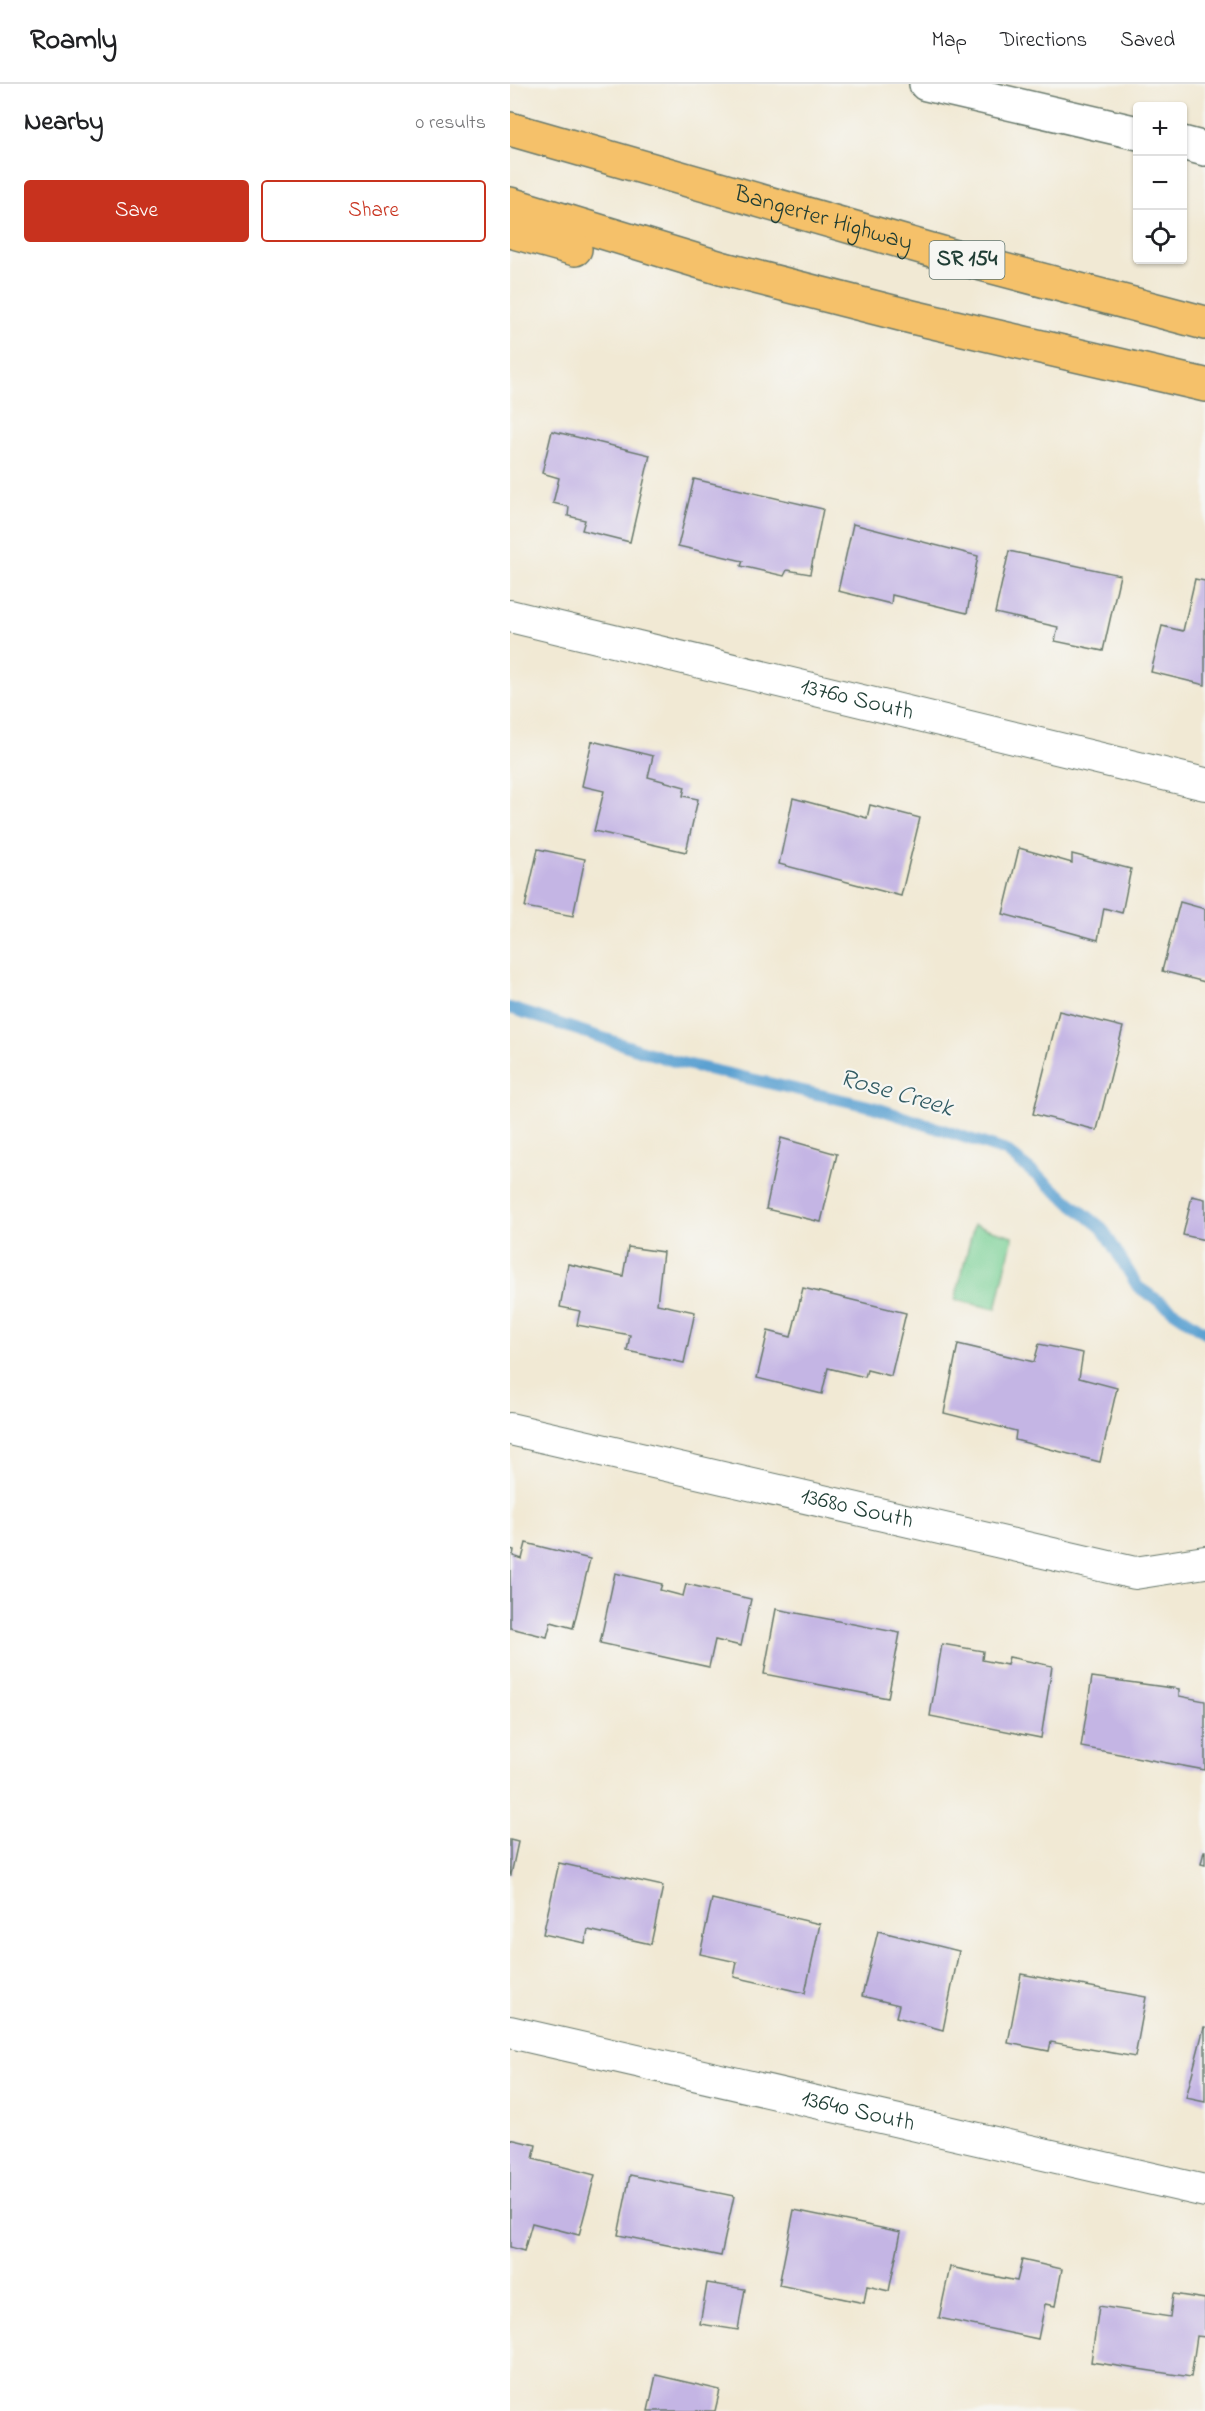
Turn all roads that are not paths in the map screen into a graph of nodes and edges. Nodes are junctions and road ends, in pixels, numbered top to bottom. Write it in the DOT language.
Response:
graph roads {
  1 [pos="926,84"];
  2 [pos="510,116"];
  3 [pos="510,129"];
  4 [pos="1133,132"];
  5 [pos="1187,144"];
  6 [pos="1205,149"];
  7 [pos="730,194"];
  8 [pos="510,204"];
  9 [pos="510,231"];
  10 [pos="912,317"];
  11 [pos="1205,322"];
  12 [pos="1205,385"];
  13 [pos="510,616"];
  14 [pos="1205,784"];
  15 [pos="510,1429"];
  16 [pos="1205,1562"];
  17 [pos="510,2032"];
  18 [pos="1205,2191"];
  1 -- 4 [label="street"];
  2 -- 7 [label="highway"];
  3 -- 7 [label="highway, Bangerter Highway / SR 154"];
  5 -- 6 [label="street"];
  7 -- 11 [label="highway, Bangerter Highway / SR 154"];
  8 -- 10 [label="highway"];
  9 -- 10 [label="highway"];
  10 -- 12 [label="highway"];
  13 -- 14 [label="street, 13760 South"];
  15 -- 16 [label="street, 13680 South"];
  17 -- 18 [label="street, 13640 South"];
}
